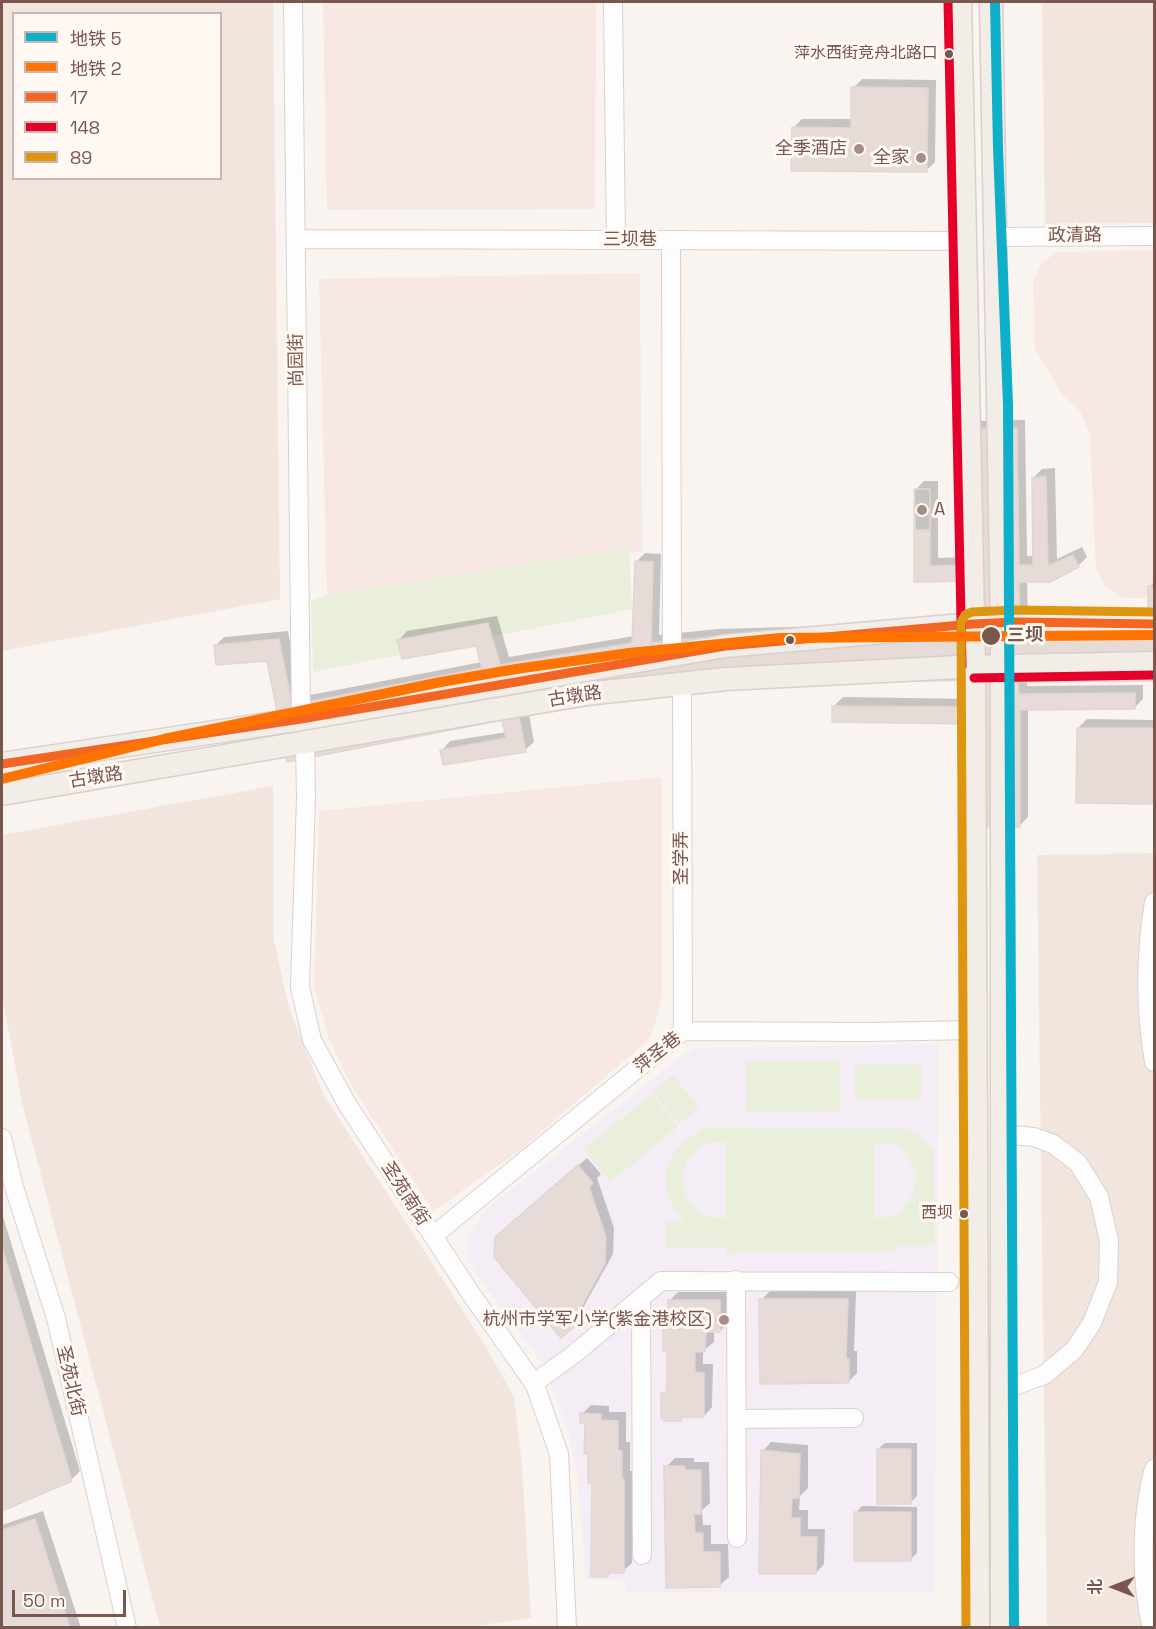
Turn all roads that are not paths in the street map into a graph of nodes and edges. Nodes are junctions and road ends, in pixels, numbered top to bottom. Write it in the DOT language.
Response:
graph roads {
  1 [pos="293,2"];
  2 [pos="614,2"];
  3 [pos="960,2"];
  4 [pos="991,2"];
  5 [pos="1155,236"];
  6 [pos="995,237"];
  7 [pos="296,238"];
  8 [pos="616,240"];
  9 [pos="671,240"];
  10 [pos="965,241"];
  11 [pos="1002,623"];
  12 [pos="973,624"];
  13 [pos="1155,624"];
  14 [pos="672,655"];
  15 [pos="1155,663"];
  16 [pos="974,666"];
  17 [pos="1001,666"];
  18 [pos="682,684"];
  19 [pos="302,718"];
  20 [pos="305,744"];
  21 [pos="2,764"];
  22 [pos="2,794"];
  23 [pos="1155,902"];
  24 [pos="976,1030"];
  25 [pos="683,1031"];
  26 [pos="1155,1062"];
  27 [pos="1001,1134"];
  28 [pos="2,1138"];
  29 [pos="433,1236"];
  30 [pos="736,1280"];
  31 [pos="949,1282"];
  32 [pos="641,1298"];
  33 [pos="541,1378"];
  34 [pos="1001,1391"];
  35 [pos="854,1418"];
  36 [pos="737,1419"];
  37 [pos="1155,1469"];
  38 [pos="737,1538"];
  39 [pos="642,1556"];
  40 [pos="127,1628"];
  41 [pos="567,1628"];
  42 [pos="978,1628"];
  43 [pos="1002,1628"];
  44 [pos="1152,1628"];
  1 -- 7 [label="street, 尚园街"];
  2 -- 8 [label="street"];
  3 -- 10 [label="main road"];
  4 -- 6 [label="main road"];
  5 -- 6 [label="street, 政清路"];
  6 -- 11 [label="main road"];
  7 -- 8 [label="street, 三坝巷"];
  7 -- 19 [label="street, 尚园街"];
  8 -- 9 [label="street, 三坝巷"];
  9 -- 10 [label="street, 三坝巷"];
  9 -- 14 [label="street"];
  10 -- 12 [label="main road"];
  11 -- 12 [label="main road, 古墩路"];
  11 -- 13 [label="main road, 古墩路"];
  11 -- 17 [label="main road"];
  12 -- 14 [label="main road, 古墩路"];
  12 -- 16 [label="main road"];
  14 -- 19 [label="main road, 古墩路"];
  15 -- 17 [label="main road, 古墩路"];
  16 -- 17 [label="main road, 古墩路"];
  16 -- 18 [label="main road, 古墩路"];
  16 -- 24 [label="main road"];
  17 -- 27 [label="main road"];
  18 -- 20 [label="main road, 古墩路"];
  18 -- 25 [label="street, 圣学弄"];
  19 -- 21 [label="main road, 古墩路"];
  20 -- 22 [label="main road, 古墩路"];
  20 -- 29 [label="street, 圣苑南街"];
  23 -- 26 [label="street"];
  24 -- 25 [label="street, 萍圣巷"];
  24 -- 42 [label="main road"];
  25 -- 29 [label="street, 萍圣巷"];
  27 -- 34 [label="main road"];
  27 -- 34 [label="street"];
  28 -- 40 [label="street, 圣苑北街"];
  29 -- 41 [label="street, 圣苑南街"];
  30 -- 31 [label="street"];
  30 -- 32 [label="street"];
  30 -- 36 [label="street"];
  32 -- 33 [label="street"];
  32 -- 39 [label="street"];
  34 -- 43 [label="main road"];
  35 -- 36 [label="street"];
  36 -- 38 [label="street"];
  37 -- 44 [label="street"];
}
